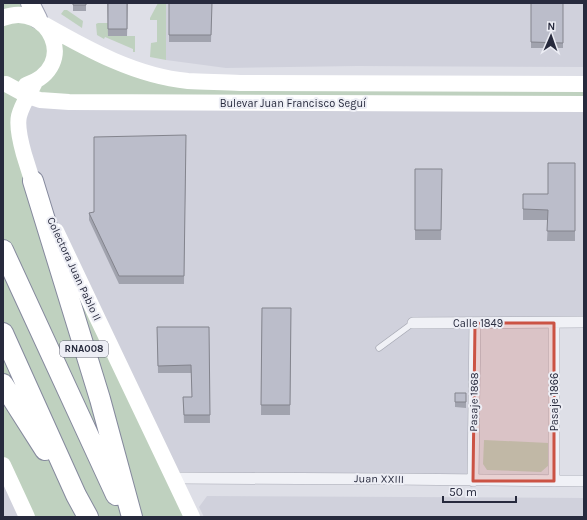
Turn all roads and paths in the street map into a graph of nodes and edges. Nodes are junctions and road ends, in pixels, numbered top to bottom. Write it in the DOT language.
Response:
graph roads {
  1 [pos="19,3"];
  2 [pos="36,16"];
  3 [pos="3,18"];
  4 [pos="35,82"];
  5 [pos="5,83"];
  6 [pos="584,84"];
  7 [pos="28,96"];
  8 [pos="584,104"];
  9 [pos="33,181"];
  10 [pos="3,250"];
  11 [pos="584,322"];
  12 [pos="413,323"];
  13 [pos="475,323"];
  14 [pos="554,323"];
  15 [pos="3,333"];
  16 [pos="379,348"];
  17 [pos="3,384"];
  18 [pos="3,465"];
  19 [pos="174,478"];
  20 [pos="474,481"];
  21 [pos="554,481"];
  22 [pos="584,481"];
  23 [pos="7,482"];
  24 [pos="76,495"];
  25 [pos="27,517"];
  26 [pos="88,517"];
  27 [pos="126,517"];
  28 [pos="132,517"];
  29 [pos="192,517"];
  1 -- 2 [label="main road"];
  2 -- 3 [label="main road"];
  2 -- 4 [label="main road"];
  2 -- 6 [label="main road, Bulevar Juan Francisco Seguí"];
  4 -- 5 [label="main road"];
  4 -- 7 [label="main road, Colectora Juan Pablo II"];
  5 -- 7 [label="main road, Bulevar Juan Francisco Seguí"];
  7 -- 8 [label="main road, Bulevar Juan Francisco Seguí"];
  7 -- 9 [label="main road, Colectora Juan Pablo II"];
  9 -- 19 [label="main road, Colectora Juan Pablo II"];
  9 -- 28 [label="highway, RNA008"];
  10 -- 27 [label="highway, RNA008"];
  11 -- 14 [label="street, Calle 1849"];
  12 -- 13 [label="street, Calle 1849"];
  12 -- 16 [label="lane, Calle 1849"];
  13 -- 14 [label="street, Calle 1849"];
  13 -- 20 [label="street, Pasaje 1868"];
  14 -- 21 [label="street, Pasaje 1866"];
  15 -- 24 [label="highway"];
  17 -- 24 [label="highway"];
  18 -- 23 [label="main road"];
  19 -- 20 [label="street, Juan XXIII"];
  19 -- 29 [label="main road, Colectora Juan Pablo II"];
  20 -- 21 [label="street, Juan XXIII"];
  21 -- 22 [label="street, Juan XXIII"];
  23 -- 25 [label="main road"];
  24 -- 26 [label="highway"];
}
